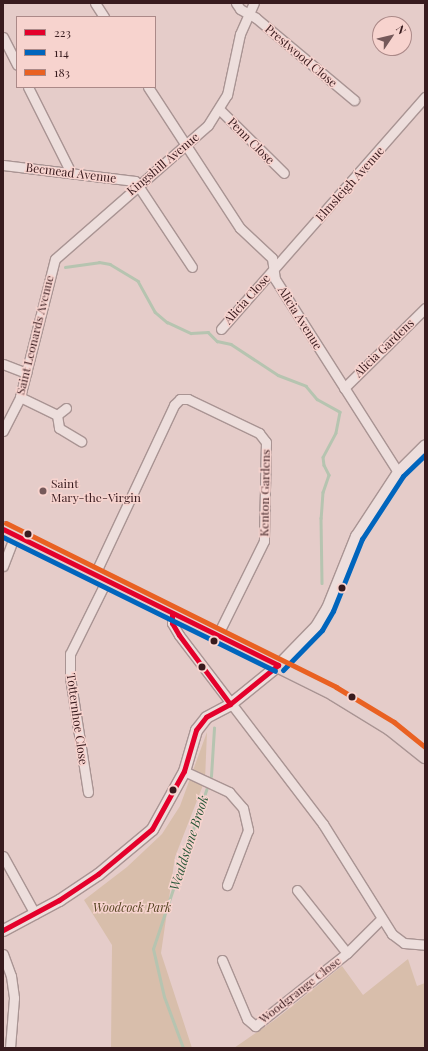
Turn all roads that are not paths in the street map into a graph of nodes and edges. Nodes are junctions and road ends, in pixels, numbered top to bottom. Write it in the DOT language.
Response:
graph roads {
  1 [pos="95,3"];
  2 [pos="236,3"];
  3 [pos="254,3"];
  4 [pos="248,13"];
  5 [pos="103,16"];
  6 [pos="3,37"];
  7 [pos="16,63"];
  8 [pos="28,88"];
  9 [pos="149,88"];
  10 [pos="425,97"];
  11 [pos="354,100"];
  12 [pos="219,109"];
  13 [pos="186,146"];
  14 [pos="3,165"];
  15 [pos="71,173"];
  16 [pos="284,173"];
  17 [pos="138,185"];
  18 [pos="55,259"];
  19 [pos="192,267"];
  20 [pos="274,270"];
  21 [pos="425,308"];
  22 [pos="221,329"];
  23 [pos="3,364"];
  24 [pos="26,373"];
  25 [pos="344,388"];
  26 [pos="20,397"];
  27 [pos="66,408"];
  28 [pos="57,415"];
  29 [pos="3,431"];
  30 [pos="81,441"];
  31 [pos="425,445"];
  32 [pos="398,472"];
  33 [pos="9,532"];
  34 [pos="3,566"];
  35 [pos="100,578"];
  36 [pos="172,613"];
  37 [pos="218,636"];
  38 [pos="278,665"];
  39 [pos="230,704"];
  40 [pos="425,756"];
  41 [pos="184,771"];
  42 [pos="88,792"];
  43 [pos="3,856"];
  44 [pos="227,886"];
  45 [pos="297,890"];
  46 [pos="34,914"];
  47 [pos="382,919"];
  48 [pos="3,930"];
  49 [pos="425,945"];
  50 [pos="347,953"];
  51 [pos="3,954"];
  52 [pos="222,960"];
  53 [pos="10,1048"];
  1 -- 5 [label="street"];
  2 -- 4 [label="street, Prestwood Close"];
  3 -- 4 [label="street, Kingshill Avenue"];
  4 -- 11 [label="street, Prestwood Close"];
  4 -- 12 [label="street, Kingshill Avenue"];
  6 -- 7 [label="street"];
  8 -- 15 [label="street"];
  9 -- 13 [label="street, Alicia Avenue"];
  10 -- 20 [label="street, Elmsleigh Avenue"];
  12 -- 13 [label="street, Kingshill Avenue"];
  12 -- 16 [label="street, Penn Close"];
  13 -- 17 [label="street, Kingshill Avenue"];
  13 -- 20 [label="street, Alicia Avenue"];
  14 -- 15 [label="street, Becmead Avenue"];
  15 -- 17 [label="street, Becmead Avenue"];
  17 -- 18 [label="street, Kingshill Avenue"];
  17 -- 19 [label="street"];
  18 -- 24 [label="street, Saint Leonards Avenue"];
  20 -- 22 [label="street, Alicia Close"];
  20 -- 25 [label="street, Alicia Avenue"];
  21 -- 25 [label="street, Alicia Gardens"];
  23 -- 24 [label="street"];
  24 -- 26 [label="street, Saint Leonards Avenue"];
  25 -- 32 [label="street, Alicia Avenue"];
  26 -- 28 [label="street"];
  26 -- 29 [label="street, Saint Leonards Avenue"];
  27 -- 28 [label="street"];
  28 -- 30 [label="street"];
  31 -- 32 [label="street"];
  32 -- 38 [label="street"];
  33 -- 34 [label="street"];
  33 -- 35 [label="main road"];
  35 -- 36 [label="main road"];
  35 -- 37 [label="street, Kenton Gardens"];
  35 -- 42 [label="street, Totternhoe Close"];
  36 -- 37 [label="main road"];
  36 -- 39 [label="street"];
  37 -- 38 [label="main road"];
  38 -- 39 [label="street"];
  38 -- 40 [label="main road"];
  39 -- 41 [label="street"];
  39 -- 47 [label="street"];
  41 -- 44 [label="street"];
  41 -- 46 [label="street"];
  43 -- 46 [label="street"];
  45 -- 50 [label="street"];
  46 -- 48 [label="street"];
  47 -- 49 [label="street"];
  47 -- 50 [label="street, Woodgrange Close"];
  50 -- 52 [label="street, Woodgrange Close"];
  51 -- 53 [label="street"];
}
